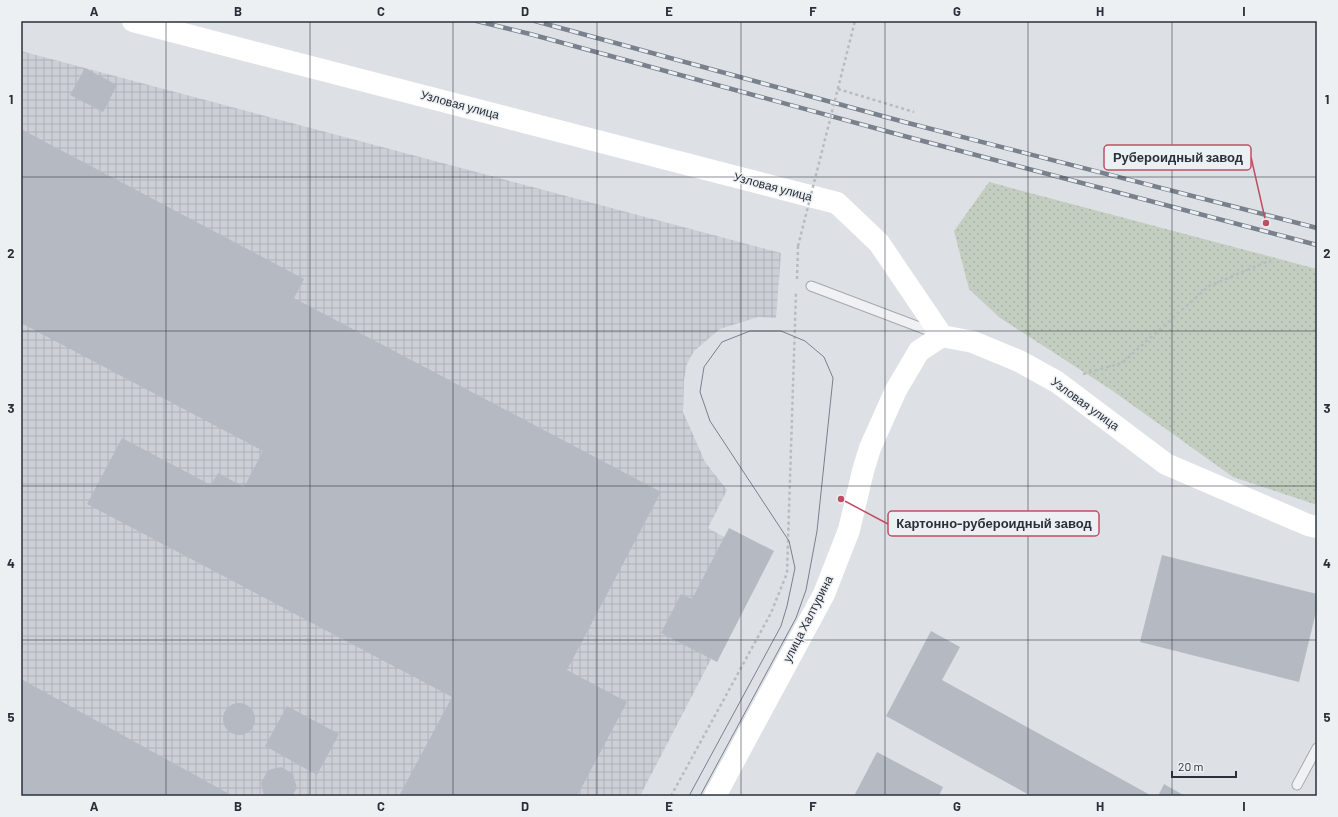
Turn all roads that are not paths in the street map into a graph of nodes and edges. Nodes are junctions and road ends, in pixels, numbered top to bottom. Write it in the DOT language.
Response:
graph roads {
  1 [pos="134,21"];
  2 [pos="811,286"];
  3 [pos="942,336"];
  4 [pos="1317,527"];
  5 [pos="1317,748"];
  6 [pos="1297,785"];
  7 [pos="715,796"];
  1 -- 3 [label="street, Узловая улица"];
  2 -- 3 [label="lane"];
  3 -- 4 [label="street, Узловая улица"];
  3 -- 7 [label="street, улица Халтурина"];
  5 -- 6 [label="lane"];
}
